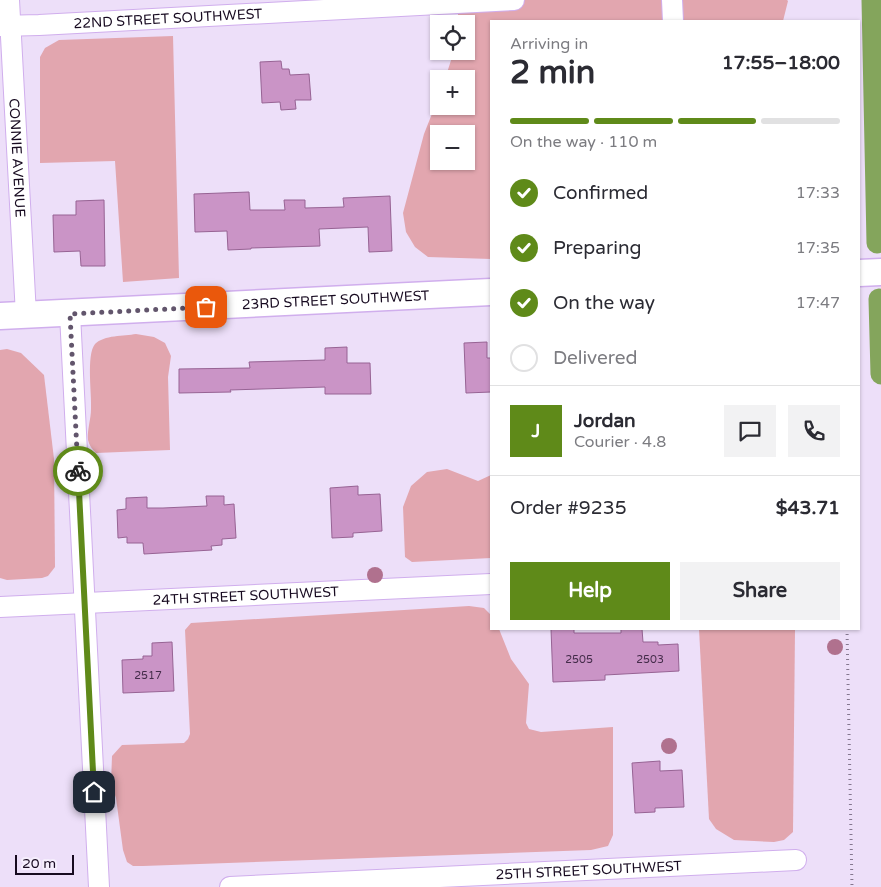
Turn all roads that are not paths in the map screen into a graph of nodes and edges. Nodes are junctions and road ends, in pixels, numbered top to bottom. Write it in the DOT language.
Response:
graph roads {
  1 [pos="9,0"];
  2 [pos="514,0"];
  3 [pos="672,0"];
  4 [pos="673,20"];
  5 [pos="5,25"];
  6 [pos="881,272"];
  7 [pos="860,273"];
  8 [pos="490,292"];
  9 [pos="70,314"];
  10 [pos="26,315"];
  11 [pos="0,316"];
  12 [pos="490,584"];
  13 [pos="84,603"];
  14 [pos="0,608"];
  15 [pos="796,860"];
  16 [pos="99,887"];
  17 [pos="230,887"];
  1 -- 5 [label="street, CONNIE AVENUE"];
  2 -- 5 [label="street, 22ND STREET SOUTHWEST"];
  3 -- 4 [label="street"];
  5 -- 10 [label="street, CONNIE AVENUE"];
  6 -- 7 [label="street"];
  8 -- 9 [label="street, 23RD STREET SOUTHWEST"];
  9 -- 10 [label="street, 23RD STREET SOUTHWEST"];
  9 -- 13 [label="street"];
  10 -- 11 [label="street, 23RD STREET SOUTHWEST"];
  12 -- 13 [label="street, 24TH STREET SOUTHWEST"];
  13 -- 14 [label="street, 24TH STREET SOUTHWEST"];
  13 -- 16 [label="street"];
  15 -- 17 [label="street, 25TH STREET SOUTHWEST"];
}
